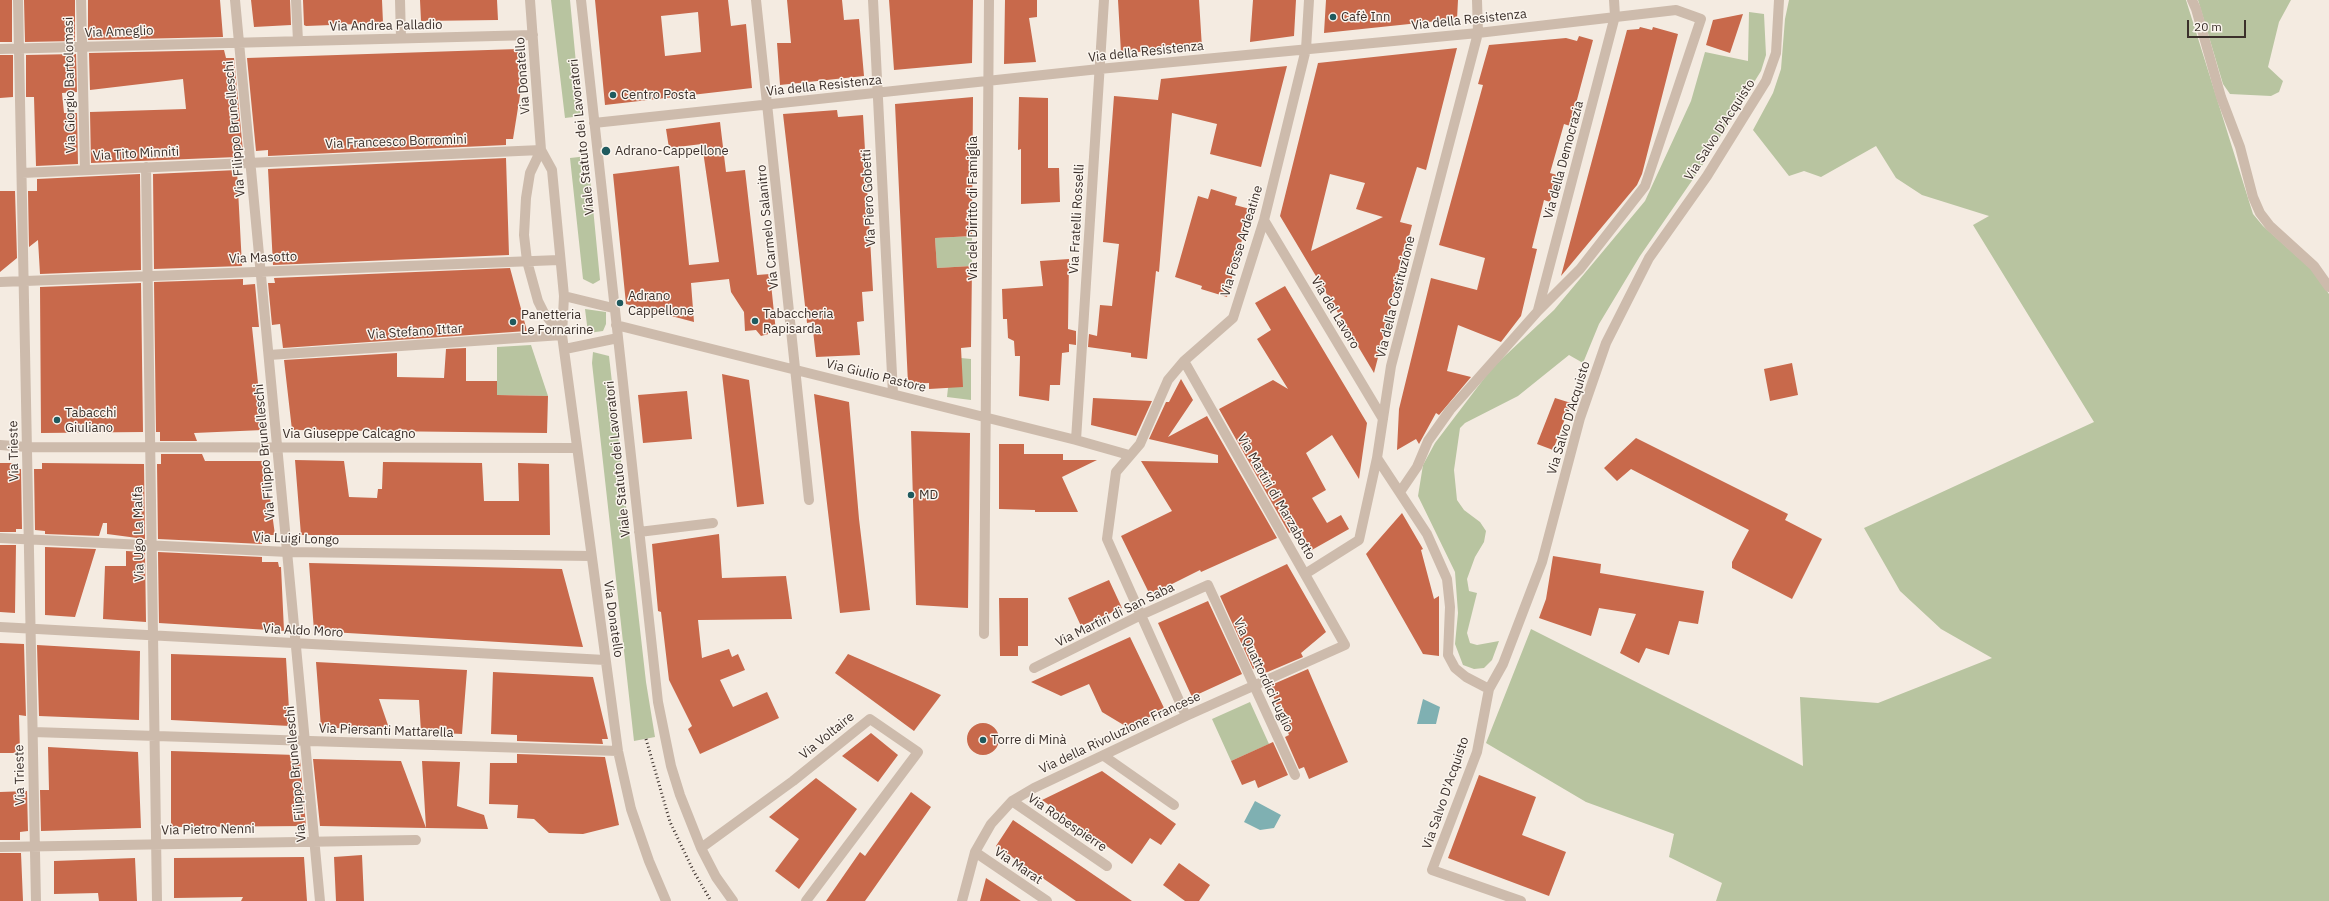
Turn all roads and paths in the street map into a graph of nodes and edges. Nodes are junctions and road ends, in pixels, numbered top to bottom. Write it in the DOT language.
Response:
graph roads {
  1 [pos="18,0"];
  2 [pos="81,0"];
  3 [pos="235,0"];
  4 [pos="296,0"];
  5 [pos="400,0"];
  6 [pos="530,0"];
  7 [pos="581,0"];
  8 [pos="756,0"];
  9 [pos="873,0"];
  10 [pos="989,0"];
  11 [pos="1104,0"];
  12 [pos="1309,0"];
  13 [pos="1477,0"];
  14 [pos="1614,0"];
  15 [pos="1779,0"];
  16 [pos="2192,0"];
  17 [pos="1615,16"];
  18 [pos="1478,33"];
  19 [pos="533,35"];
  20 [pos="401,38"];
  21 [pos="298,41"];
  22 [pos="240,42"];
  23 [pos="82,46"];
  24 [pos="19,48"];
  25 [pos="0,49"];
  26 [pos="1306,49"];
  27 [pos="1099,69"];
  28 [pos="987,82"];
  29 [pos="877,94"];
  30 [pos="767,105"];
  31 [pos="594,123"];
  32 [pos="541,150"];
  33 [pos="251,161"];
  34 [pos="146,167"];
  35 [pos="85,170"];
  36 [pos="22,173"];
  37 [pos="1264,220"];
  38 [pos="559,260"];
  39 [pos="527,261"];
  40 [pos="261,271"];
  41 [pos="148,276"];
  42 [pos="24,281"];
  43 [pos="0,282"];
  44 [pos="2329,286"];
  45 [pos="564,296"];
  46 [pos="614,308"];
  47 [pos="1538,311"];
  48 [pos="616,325"];
  49 [pos="562,334"];
  50 [pos="618,338"];
  51 [pos="565,349"];
  52 [pos="269,355"];
  53 [pos="1184,361"];
  54 [pos="797,370"];
  55 [pos="893,394"];
  56 [pos="985,417"];
  57 [pos="1383,419"];
  58 [pos="1076,440"];
  59 [pos="0,445"];
  60 [pos="27,447"];
  61 [pos="150,447"];
  62 [pos="278,447"];
  63 [pos="577,448"];
  64 [pos="1129,455"];
  65 [pos="1377,458"];
  66 [pos="1400,492"];
  67 [pos="809,500"];
  68 [pos="713,523"];
  69 [pos="639,532"];
  70 [pos="0,538"];
  71 [pos="29,539"];
  72 [pos="152,546"];
  73 [pos="288,552"];
  74 [pos="591,556"];
  75 [pos="1304,574"];
  76 [pos="1208,585"];
  77 [pos="1141,615"];
  78 [pos="0,627"];
  79 [pos="30,629"];
  80 [pos="984,634"];
  81 [pos="153,636"];
  82 [pos="296,644"];
  83 [pos="1345,645"];
  84 [pos="605,660"];
  85 [pos="1034,668"];
  86 [pos="1254,686"];
  87 [pos="1489,690"];
  88 [pos="1186,716"];
  89 [pos="32,732"];
  90 [pos="155,736"];
  91 [pos="305,741"];
  92 [pos="618,751"];
  93 [pos="1104,756"];
  94 [pos="1296,775"];
  95 [pos="1012,801"];
  96 [pos="1174,805"];
  97 [pos="416,840"];
  98 [pos="315,842"];
  99 [pos="157,844"];
  100 [pos="35,846"];
  101 [pos="0,847"];
  102 [pos="701,848"];
  103 [pos="975,852"];
  104 [pos="1107,866"];
  105 [pos="36,901"];
  106 [pos="158,901"];
  107 [pos="320,901"];
  108 [pos="666,901"];
  109 [pos="733,901"];
  110 [pos="806,901"];
  111 [pos="962,901"];
  112 [pos="1047,901"];
  113 [pos="1521,901"];
  1 -- 24 [label="street, Via Trieste"];
  2 -- 23 [label="street, Via Giorgio Bartolomasi"];
  3 -- 22 [label="street, Via Filippo Brunelleschi"];
  4 -- 21 [label="street"];
  5 -- 20 [label="street"];
  6 -- 19 [label="street, Via Donatello"];
  7 -- 31 [label="street, Viale Statuto dei Lavoratori"];
  8 -- 30 [label="street, Via Carmelo Salanitro"];
  9 -- 29 [label="street, Via Piero Gobetti"];
  10 -- 28 [label="street, Via del Diritto di Famiglia"];
  11 -- 27 [label="street, Via Fratelli Rosselli"];
  12 -- 26 [label="street, Via Fosse Ardeatine"];
  13 -- 18 [label="street, Via della Costituzione"];
  14 -- 17 [label="street, Via della Democrazia"];
  15 -- 87 [label="street, Via Salvo D'Acquisto"];
  16 -- 44 [label="street"];
  17 -- 18 [label="street, Via della Resistenza"];
  17 -- 47 [label="street, Via della Democrazia"];
  17 -- 47 [label="street, Via della Resistenza"];
  18 -- 26 [label="street, Via della Resistenza"];
  18 -- 57 [label="street, Via della Costituzione"];
  19 -- 20 [label="street, Via Andrea Palladio"];
  19 -- 32 [label="street, Via Donatello"];
  20 -- 21 [label="street, Via Andrea Palladio"];
  21 -- 22 [label="street, Via Andrea Palladio"];
  22 -- 23 [label="street, Via Ameglio"];
  22 -- 33 [label="street, Via Filippo Brunelleschi"];
  23 -- 24 [label="street, Via Ameglio"];
  23 -- 35 [label="street, Via Giorgio Bartolomasi"];
  24 -- 25 [label="street, Via Ameglio"];
  24 -- 36 [label="street, Via Trieste"];
  26 -- 27 [label="street, Via della Resistenza"];
  26 -- 37 [label="street, Via Fosse Ardeatine"];
  27 -- 28 [label="street, Via della Resistenza"];
  27 -- 58 [label="street, Via Fratelli Rosselli"];
  28 -- 29 [label="street, Via della Resistenza"];
  28 -- 56 [label="street, Via del Diritto di Famiglia"];
  29 -- 30 [label="street, Via della Resistenza"];
  29 -- 55 [label="street, Via Piero Gobetti"];
  30 -- 31 [label="street, Via della Resistenza"];
  30 -- 54 [label="street, Via Carmelo Salanitro"];
  31 -- 46 [label="street, Viale Statuto dei Lavoratori"];
  32 -- 33 [label="street, Via Francesco Borromini"];
  32 -- 38 [label="street"];
  32 -- 39 [label="street"];
  33 -- 34 [label="street, Via Tito Minniti"];
  33 -- 40 [label="street, Via Filippo Brunelleschi"];
  34 -- 35 [label="street, Via Tito Minniti"];
  34 -- 41 [label="street, Via Ugo La Malfa"];
  35 -- 36 [label="street, Via Tito Minniti"];
  36 -- 42 [label="street, Via Trieste"];
  37 -- 53 [label="street, Via Fosse Ardeatine"];
  37 -- 57 [label="street, Via del Lavoro"];
  38 -- 39 [label="street, Via Masotto"];
  38 -- 45 [label="street"];
  39 -- 40 [label="street, Via Masotto"];
  39 -- 49 [label="street"];
  40 -- 41 [label="street, Via Masotto"];
  40 -- 52 [label="street, Via Filippo Brunelleschi"];
  41 -- 42 [label="street, Via Masotto"];
  41 -- 61 [label="street, Via Ugo La Malfa"];
  42 -- 43 [label="street, Via Masotto"];
  42 -- 60 [label="street, Via Trieste"];
  45 -- 46 [label="street"];
  45 -- 49 [label="street"];
  46 -- 48 [label="street, Viale Statuto dei Lavoratori"];
  47 -- 66 [label="street"];
  48 -- 50 [label="street, Viale Statuto dei Lavoratori"];
  48 -- 54 [label="street, Via Giulio Pastore"];
  49 -- 51 [label="street, Via Donatello"];
  49 -- 52 [label="street, Via Stefano Ittar"];
  50 -- 51 [label="street"];
  50 -- 69 [label="street, Viale Statuto dei Lavoratori"];
  51 -- 63 [label="street, Via Donatello"];
  52 -- 62 [label="street, Via Filippo Brunelleschi"];
  53 -- 64 [label="street, Via Fosse Ardeatine"];
  53 -- 75 [label="street, Via Martiri di Marzabotto"];
  54 -- 55 [label="street, Via Giulio Pastore"];
  54 -- 67 [label="street, Via Carmelo Salanitro"];
  55 -- 56 [label="street, Via Giulio Pastore"];
  56 -- 58 [label="street, Via Giulio Pastore"];
  56 -- 80 [label="street, Via del Diritto di Famiglia"];
  57 -- 65 [label="street, Via della Costituzione"];
  58 -- 64 [label="street, Via Giulio Pastore"];
  59 -- 60 [label="street, Via Giuseppe Calcagno"];
  60 -- 61 [label="street, Via Giuseppe Calcagno"];
  60 -- 71 [label="street, Via Trieste"];
  61 -- 62 [label="street, Via Giuseppe Calcagno"];
  61 -- 72 [label="street, Via Ugo La Malfa"];
  62 -- 63 [label="street, Via Giuseppe Calcagno"];
  62 -- 73 [label="street, Via Filippo Brunelleschi"];
  63 -- 74 [label="street, Via Donatello"];
  64 -- 77 [label="street, Via Fosse Ardeatine"];
  65 -- 66 [label="street"];
  65 -- 75 [label="street, Via della Costituzione"];
  66 -- 87 [label="street"];
  68 -- 69 [label="street"];
  69 -- 102 [label="street, Viale Statuto dei Lavoratori"];
  70 -- 71 [label="street, Via Luigi Longo"];
  71 -- 72 [label="street, Via Luigi Longo"];
  71 -- 79 [label="street, Via Trieste"];
  72 -- 73 [label="street, Via Luigi Longo"];
  72 -- 81 [label="street, Via Ugo La Malfa"];
  73 -- 74 [label="street, Via Luigi Longo"];
  73 -- 82 [label="street, Via Filippo Brunelleschi"];
  74 -- 84 [label="street, Via Donatello"];
  75 -- 83 [label="street, Via Martiri di Marzabotto"];
  76 -- 77 [label="street, Via Martiri di San Saba"];
  76 -- 86 [label="street, Via Quattordici Luglio"];
  77 -- 85 [label="street, Via Martiri di San Saba"];
  77 -- 88 [label="street, Via Fosse Ardeatine"];
  78 -- 79 [label="street, Via Aldo Moro"];
  79 -- 81 [label="street, Via Aldo Moro"];
  79 -- 89 [label="street, Via Trieste"];
  81 -- 82 [label="street, Via Aldo Moro"];
  81 -- 90 [label="street, Via Ugo La Malfa"];
  82 -- 84 [label="street, Via Aldo Moro"];
  82 -- 91 [label="street, Via Filippo Brunelleschi"];
  83 -- 86 [label="street, Via della Rivoluzione Francese"];
  84 -- 92 [label="street, Via Donatello"];
  86 -- 88 [label="street, Via della Rivoluzione Francese"];
  86 -- 94 [label="street, Via Quattordici Luglio"];
  87 -- 113 [label="street, Via Salvo D'Acquisto"];
  88 -- 93 [label="street, Via della Rivoluzione Francese"];
  89 -- 90 [label="street, Via Piersanti Mattarella"];
  89 -- 100 [label="street, Via Trieste"];
  90 -- 91 [label="street, Via Piersanti Mattarella"];
  90 -- 99 [label="street, Via Ugo La Malfa"];
  91 -- 92 [label="street, Via Piersanti Mattarella"];
  91 -- 98 [label="street, Via Filippo Brunelleschi"];
  92 -- 108 [label="street, Via Donatello"];
  93 -- 95 [label="street, Via della Rivoluzione Francese"];
  93 -- 96 [label="street"];
  95 -- 103 [label="street, Via della Rivoluzione Francese"];
  95 -- 104 [label="street, Via Robespierre"];
  97 -- 98 [label="street, Via Pietro Nenni"];
  98 -- 99 [label="street, Via Pietro Nenni"];
  98 -- 107 [label="street, Via Filippo Brunelleschi"];
  99 -- 100 [label="street, Via Pietro Nenni"];
  99 -- 106 [label="street, Via Ugo La Malfa"];
  100 -- 101 [label="street, Via Pietro Nenni"];
  100 -- 105 [label="street, Via Trieste"];
  102 -- 109 [label="street, Viale Statuto dei Lavoratori"];
  102 -- 110 [label="street, Via Voltaire"];
  103 -- 111 [label="street, Via della Rivoluzione Francese"];
  103 -- 112 [label="street, Via Marat"];
}
